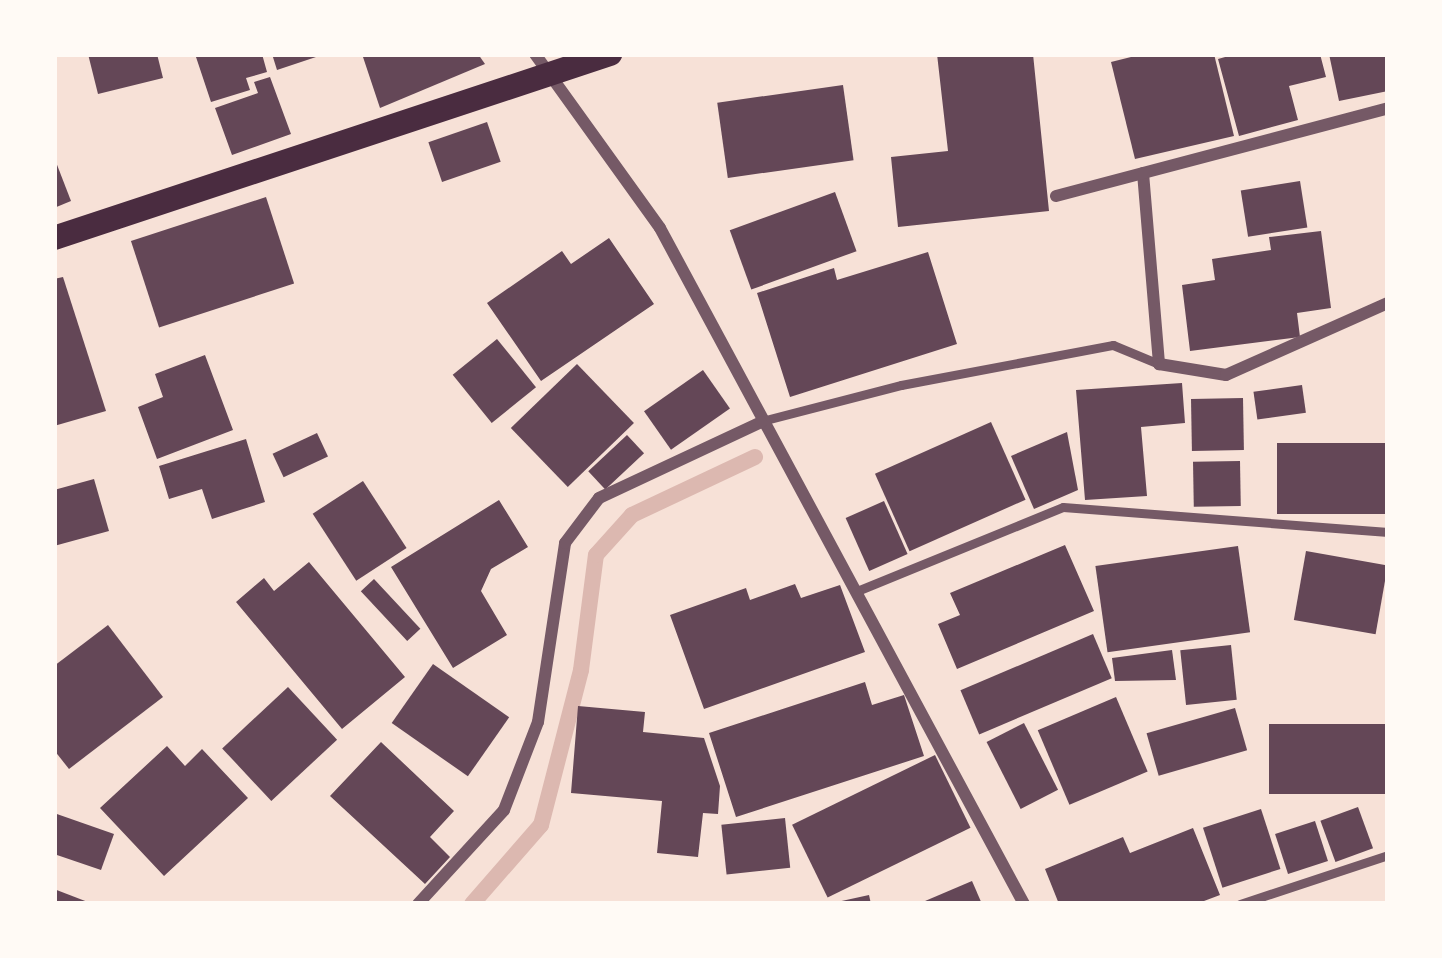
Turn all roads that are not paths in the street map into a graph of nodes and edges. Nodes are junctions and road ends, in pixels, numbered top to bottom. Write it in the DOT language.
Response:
graph roads {
  1 [pos="535,54"];
  2 [pos="610,54"];
  3 [pos="553,74"];
  4 [pos="1388,108"];
  5 [pos="1143,173"];
  6 [pos="1056,196"];
  7 [pos="54,238"];
  8 [pos="1388,303"];
  9 [pos="1159,364"];
  10 [pos="760,422"];
  11 [pos="1388,532"];
  12 [pos="857,591"];
  13 [pos="1388,855"];
  14 [pos="418,904"];
  15 [pos="1024,904"];
  16 [pos="1240,904"];
  1 -- 3 [label="street"];
  2 -- 3 [label="main road"];
  3 -- 7 [label="main road"];
  3 -- 10 [label="street"];
  4 -- 5 [label="street"];
  5 -- 6 [label="street"];
  5 -- 9 [label="street"];
  8 -- 9 [label="street"];
  9 -- 10 [label="lane"];
  10 -- 12 [label="street"];
  10 -- 14 [label="street"];
  11 -- 12 [label="lane"];
  12 -- 15 [label="street"];
  13 -- 16 [label="lane"];
}
